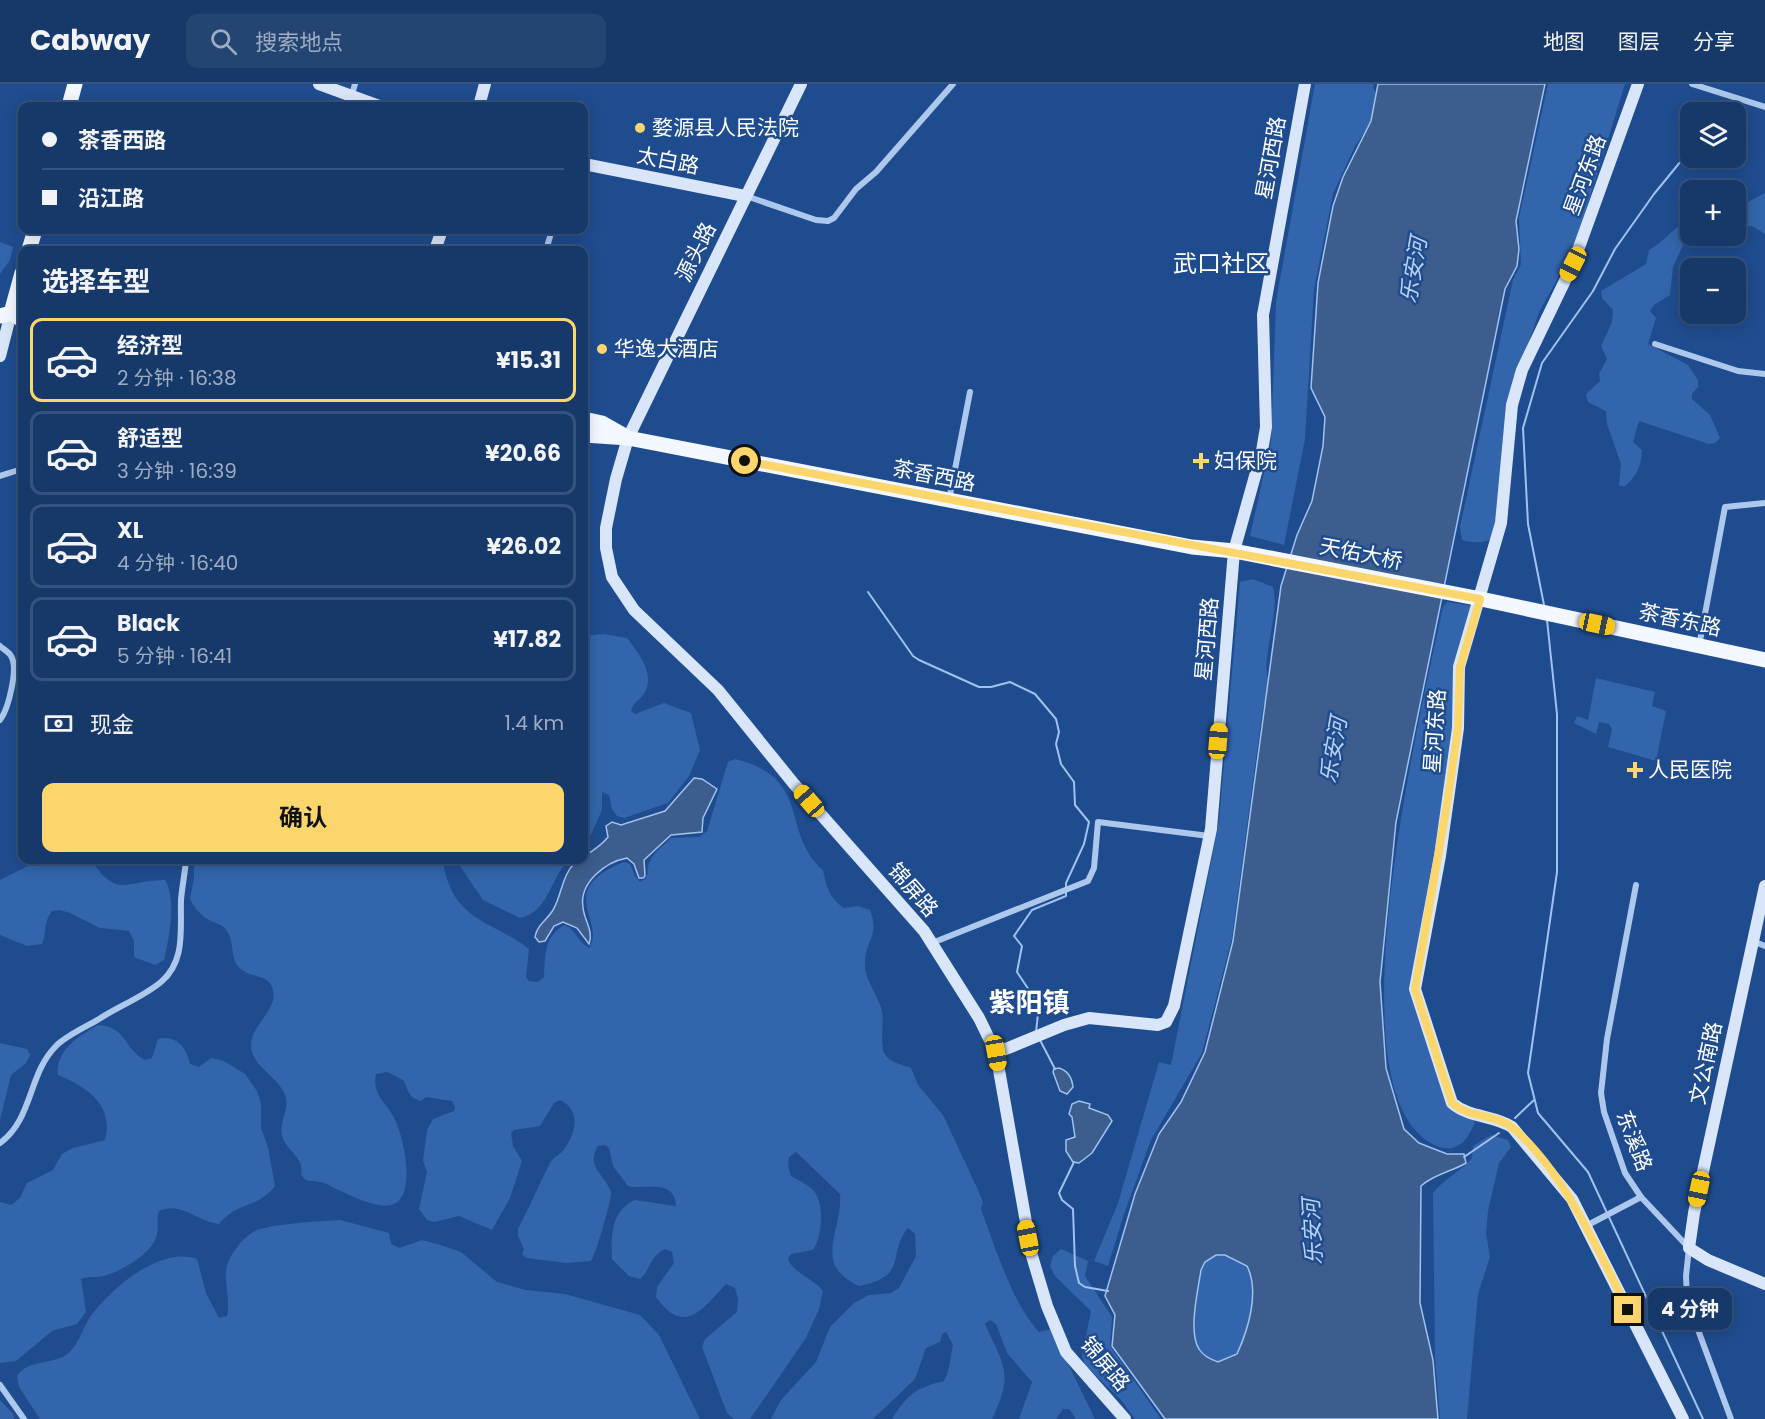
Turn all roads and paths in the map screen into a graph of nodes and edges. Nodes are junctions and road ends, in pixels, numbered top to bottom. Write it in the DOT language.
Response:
graph roads {
  1 [pos="75,84"];
  2 [pos="320,84"];
  3 [pos="355,84"];
  4 [pos="485,84"];
  5 [pos="801,84"];
  6 [pos="953,84"];
  7 [pos="1305,84"];
  8 [pos="1638,84"];
  9 [pos="1692,84"];
  10 [pos="351,98"];
  11 [pos="70,102"];
  12 [pos="365,102"];
  13 [pos="480,102"];
  14 [pos="1765,107"];
  15 [pos="588,165"];
  16 [pos="745,196"];
  17 [pos="18,288"];
  18 [pos="11,313"];
  19 [pos="1655,344"];
  20 [pos="0,356"];
  21 [pos="1765,374"];
  22 [pos="970,392"];
  23 [pos="588,420"];
  24 [pos="588,435"];
  25 [pos="628,438"];
  26 [pos="18,470"];
  27 [pos="0,476"];
  28 [pos="949,500"];
  29 [pos="1765,503"];
  30 [pos="1234,551"];
  31 [pos="1480,599"];
  32 [pos="0,646"];
  33 [pos="1700,646"];
  34 [pos="1765,660"];
  35 [pos="0,720"];
  36 [pos="1209,836"];
  37 [pos="185,864"];
  38 [pos="1636,885"];
  39 [pos="1765,886"];
  40 [pos="1752,941"];
  41 [pos="932,943"];
  42 [pos="1765,946"];
  43 [pos="996,1053"];
  44 [pos="0,1143"];
  45 [pos="1641,1197"];
  46 [pos="1586,1226"];
  47 [pos="1689,1248"];
  48 [pos="1765,1284"];
  49 [pos="0,1385"];
  50 [pos="24,1419"];
  51 [pos="1125,1419"];
  52 [pos="1683,1419"];
  53 [pos="1731,1419"];
  1 -- 11 [label="main road"];
  2 -- 10 [label="street"];
  3 -- 10 [label="street"];
  4 -- 13 [label="street"];
  5 -- 16 [label="street, 源头路"];
  6 -- 16 [label="street"];
  7 -- 30 [label="street, 星河西路"];
  8 -- 31 [label="street, 星河东路"];
  9 -- 14 [label="street"];
  10 -- 12 [label="street"];
  15 -- 16 [label="street, 太白路"];
  16 -- 25 [label="street, 源头路"];
  17 -- 18 [label="main road"];
  18 -- 20 [label="street"];
  19 -- 21 [label="street"];
  22 -- 28 [label="street"];
  23 -- 25 [label="main road"];
  24 -- 25 [label="main road"];
  25 -- 28 [label="main road, 茶香西路"];
  25 -- 41 [label="street, 锦屏路"];
  26 -- 27 [label="street"];
  28 -- 30 [label="main road, 茶香西路"];
  29 -- 33 [label="street"];
  30 -- 31 [label="main road, 天佑大桥"];
  30 -- 36 [label="street, 星河西路"];
  31 -- 33 [label="main road, 茶香东路"];
  31 -- 46 [label="street, 星河东路"];
  32 -- 35 [label="street"];
  33 -- 34 [label="main road, 茶香东路"];
  36 -- 41 [label="street"];
  36 -- 43 [label="street, 星河西路"];
  37 -- 44 [label="street"];
  38 -- 45 [label="street, 东溪路"];
  39 -- 40 [label="street, 文公南路"];
  40 -- 42 [label="street"];
  40 -- 47 [label="street, 文公南路"];
  41 -- 43 [label="street, 锦屏路"];
  43 -- 51 [label="street, 锦屏路"];
  45 -- 46 [label="street"];
  45 -- 47 [label="street, 东溪路"];
  46 -- 52 [label="street, 星河东路"];
  47 -- 48 [label="street"];
  47 -- 53 [label="street"];
  49 -- 50 [label="street"];
}
